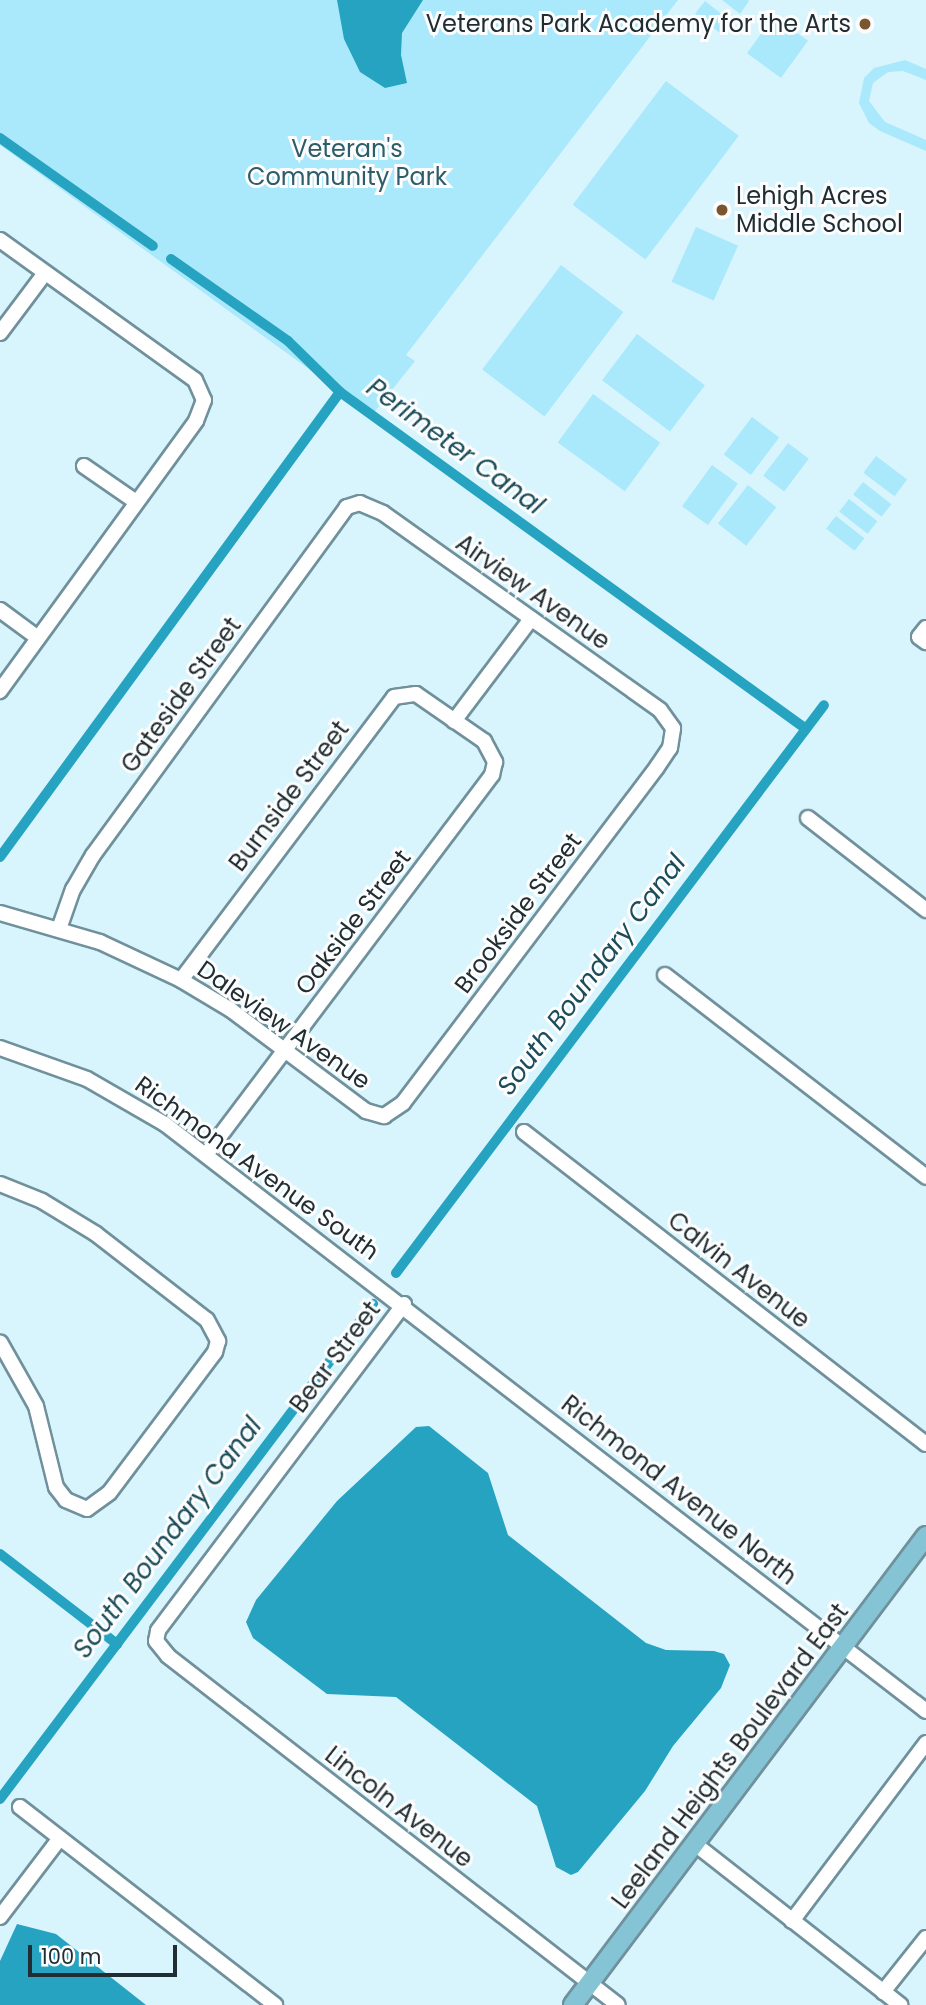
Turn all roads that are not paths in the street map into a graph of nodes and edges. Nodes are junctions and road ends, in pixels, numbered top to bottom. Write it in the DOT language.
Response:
graph roads {
  1 [pos="0,240"];
  2 [pos="45,273"];
  3 [pos="0,333"];
  4 [pos="84,466"];
  5 [pos="136,502"];
  6 [pos="360,503"];
  7 [pos="0,610"];
  8 [pos="531,619"];
  9 [pos="38,638"];
  10 [pos="0,691"];
  11 [pos="454,721"];
  12 [pos="673,728"];
  13 [pos="808,818"];
  14 [pos="926,910"];
  15 [pos="0,913"];
  16 [pos="59,929"];
  17 [pos="665,975"];
  18 [pos="181,980"];
  19 [pos="0,1048"];
  20 [pos="285,1050"];
  21 [pos="384,1116"];
  22 [pos="524,1132"];
  23 [pos="206,1154"];
  24 [pos="926,1177"];
  25 [pos="0,1184"];
  26 [pos="404,1304"];
  27 [pos="0,1342"];
  28 [pos="926,1444"];
  29 [pos="926,1536"];
  30 [pos="156,1641"];
  31 [pos="844,1645"];
  32 [pos="926,1712"];
  33 [pos="926,1743"];
  34 [pos="20,1807"];
  35 [pos="60,1838"];
  36 [pos="695,1844"];
  37 [pos="0,1917"];
  38 [pos="792,1921"];
  39 [pos="926,1938"];
  40 [pos="590,1983"];
  41 [pos="883,1992"];
  42 [pos="275,2005"];
  43 [pos="573,2005"];
  44 [pos="618,2005"];
  45 [pos="900,2005"];
  1 -- 2 [label="street"];
  2 -- 3 [label="street"];
  2 -- 5 [label="street"];
  4 -- 5 [label="street"];
  5 -- 9 [label="street"];
  6 -- 8 [label="street, Airview Avenue"];
  6 -- 16 [label="street, Gateside Street"];
  7 -- 9 [label="street"];
  8 -- 11 [label="street"];
  8 -- 12 [label="street, Airview Avenue"];
  9 -- 10 [label="street"];
  11 -- 18 [label="street, Burnside Street"];
  11 -- 20 [label="street, Oakside Street"];
  12 -- 21 [label="street, Brookside Street"];
  13 -- 14 [label="street"];
  15 -- 16 [label="street, Daleview Avenue"];
  16 -- 18 [label="street, Daleview Avenue"];
  17 -- 24 [label="street"];
  18 -- 20 [label="street, Daleview Avenue"];
  19 -- 23 [label="street, Richmond Avenue South"];
  20 -- 21 [label="street, Daleview Avenue"];
  20 -- 23 [label="street, Oakside Street"];
  22 -- 28 [label="street, Calvin Avenue"];
  23 -- 26 [label="street, Richmond Avenue South"];
  25 -- 27 [label="street"];
  26 -- 30 [label="street, Bear Street"];
  26 -- 31 [label="street, Richmond Avenue North"];
  29 -- 31 [label="main road, Leeland Heights Boulevard East"];
  30 -- 40 [label="street, Lincoln Avenue"];
  31 -- 32 [label="street, Richmond Avenue North"];
  31 -- 36 [label="main road, Leeland Heights Boulevard East"];
  33 -- 38 [label="street"];
  34 -- 35 [label="street"];
  35 -- 37 [label="street"];
  35 -- 42 [label="street"];
  36 -- 38 [label="street"];
  36 -- 40 [label="main road, Leeland Heights Boulevard East"];
  38 -- 41 [label="street"];
  39 -- 41 [label="street"];
  40 -- 43 [label="main road, Leeland Heights Boulevard East"];
  40 -- 44 [label="street, Lincoln Avenue"];
  41 -- 45 [label="street"];
}
